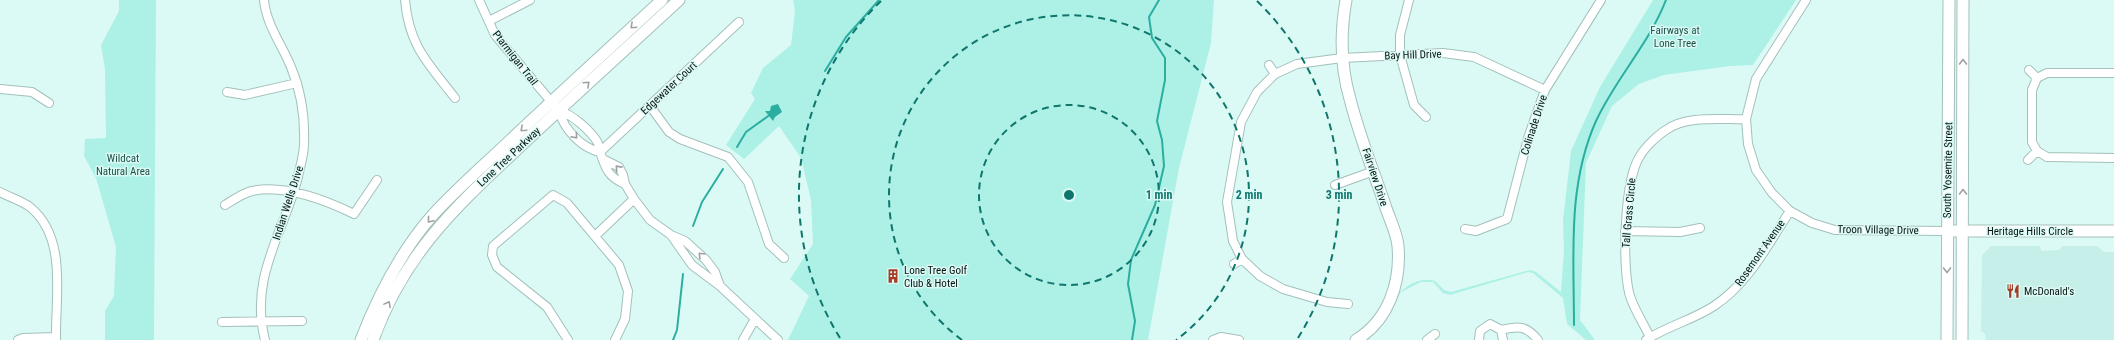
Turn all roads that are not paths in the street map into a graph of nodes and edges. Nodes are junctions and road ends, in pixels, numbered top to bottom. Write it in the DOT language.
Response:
graph roads {
  1 [pos="264,0"];
  2 [pos="405,0"];
  3 [pos="479,0"];
  4 [pos="530,0"];
  5 [pos="662,0"];
  6 [pos="679,0"];
  7 [pos="1346,0"];
  8 [pos="1409,0"];
  9 [pos="1601,0"];
  10 [pos="1806,0"];
  11 [pos="1949,0"];
  12 [pos="1963,0"];
  13 [pos="489,21"];
  14 [pos="739,22"];
  15 [pos="1400,55"];
  16 [pos="1342,58"];
  17 [pos="1269,65"];
  18 [pos="2029,70"];
  19 [pos="2114,73"];
  20 [pos="1275,74"];
  21 [pos="2037,78"];
  22 [pos="297,83"];
  23 [pos="0,89"];
  24 [pos="1545,90"];
  25 [pos="227,92"];
  26 [pos="455,98"];
  27 [pos="49,103"];
  28 [pos="555,106"];
  29 [pos="650,106"];
  30 [pos="1426,117"];
  31 [pos="1746,120"];
  32 [pos="2037,151"];
  33 [pos="601,155"];
  34 [pos="2114,158"];
  35 [pos="2028,160"];
  36 [pos="1374,171"];
  37 [pos="377,180"];
  38 [pos="625,184"];
  39 [pos="1335,185"];
  40 [pos="0,192"];
  41 [pos="294,193"];
  42 [pos="634,199"];
  43 [pos="225,205"];
  44 [pos="1790,211"];
  45 [pos="1700,228"];
  46 [pos="1465,229"];
  47 [pos="1625,231"];
  48 [pos="1947,231"];
  49 [pos="1963,231"];
  50 [pos="2114,231"];
  51 [pos="670,235"];
  52 [pos="595,236"];
  53 [pos="784,258"];
  54 [pos="1242,259"];
  55 [pos="1234,264"];
  56 [pos="720,286"];
  57 [pos="1348,304"];
  58 [pos="755,319"];
  59 [pos="302,321"];
  60 [pos="222,322"];
  61 [pos="260,322"];
  62 [pos="1501,330"];
  63 [pos="1435,334"];
  64 [pos="56,338"];
  65 [pos="1648,338"];
  66 [pos="18,340"];
  67 [pos="265,340"];
  68 [pos="361,340"];
  69 [pos="373,340"];
  70 [pos="568,340"];
  71 [pos="615,340"];
  72 [pos="743,340"];
  73 [pos="778,340"];
  74 [pos="1213,340"];
  75 [pos="1239,340"];
  76 [pos="1356,340"];
  77 [pos="1427,340"];
  78 [pos="1479,340"];
  79 [pos="1502,340"];
  80 [pos="1538,340"];
  81 [pos="1947,340"];
  82 [pos="1962,340"];
  1 -- 22 [label="street, Indian Wells Drive"];
  2 -- 26 [label="street"];
  3 -- 13 [label="street, Ptarmigan Trail"];
  4 -- 13 [label="street"];
  5 -- 28 [label="street, Lone Tree Parkway, one-way"];
  28 -- 6 [label="street, Lone Tree Parkway, one-way"];
  7 -- 16 [label="street, Fairview Drive"];
  8 -- 15 [label="street"];
  9 -- 24 [label="street, Colinade Drive"];
  10 -- 31 [label="street, Troon Village Drive"];
  11 -- 48 [label="street, South Yosemite Street"];
  49 -- 12 [label="street, South Yosemite Street, one-way"];
  13 -- 28 [label="street, Ptarmigan Trail"];
  14 -- 29 [label="street, Edgewater Court"];
  15 -- 16 [label="street, Bay Hill Drive"];
  15 -- 24 [label="street, Bay Hill Drive"];
  15 -- 30 [label="street"];
  16 -- 20 [label="street, Bay Hill Drive"];
  16 -- 36 [label="street, Fairview Drive"];
  17 -- 20 [label="street"];
  18 -- 21 [label="street"];
  19 -- 21 [label="street"];
  20 -- 54 [label="street, Bay Hill Drive"];
  21 -- 32 [label="street"];
  22 -- 25 [label="street"];
  22 -- 41 [label="street, Indian Wells Drive"];
  23 -- 27 [label="street"];
  24 -- 46 [label="street, Colinade Drive"];
  28 -- 33 [label="street, one-way"];
  28 -- 33 [label="street"];
  28 -- 68 [label="street, Lone Tree Parkway, one-way"];
  69 -- 28 [label="street, Lone Tree Parkway, one-way"];
  29 -- 33 [label="street, Edgewater Court"];
  29 -- 53 [label="street"];
  31 -- 44 [label="street, Troon Village Drive"];
  31 -- 47 [label="street, Tall Grass Circle"];
  32 -- 34 [label="street"];
  32 -- 35 [label="street"];
  38 -- 33 [label="street, one-way"];
  33 -- 38 [label="street"];
  36 -- 39 [label="street"];
  36 -- 76 [label="street, Fairview Drive"];
  37 -- 41 [label="street"];
  38 -- 42 [label="street"];
  40 -- 64 [label="street"];
  41 -- 43 [label="street"];
  41 -- 61 [label="street, Indian Wells Drive"];
  42 -- 51 [label="street"];
  42 -- 52 [label="street"];
  44 -- 48 [label="street, Troon Village Drive"];
  44 -- 65 [label="street, Rosemont Avenue"];
  45 -- 47 [label="street"];
  47 -- 65 [label="street, Tall Grass Circle"];
  48 -- 49 [label="street, Heritage Hills Circle"];
  48 -- 81 [label="street, South Yosemite Street, one-way"];
  49 -- 50 [label="street, Heritage Hills Circle"];
  49 -- 82 [label="street, South Yosemite Street"];
  51 -- 56 [label="street"];
  56 -- 51 [label="street, one-way"];
  52 -- 70 [label="street"];
  52 -- 71 [label="street"];
  54 -- 55 [label="street"];
  54 -- 57 [label="street, Bay Hill Drive"];
  56 -- 58 [label="street"];
  58 -- 72 [label="street"];
  58 -- 73 [label="street"];
  59 -- 61 [label="street"];
  60 -- 61 [label="street"];
  61 -- 67 [label="street, Indian Wells Drive"];
  62 -- 78 [label="street"];
  62 -- 79 [label="street"];
  62 -- 80 [label="street"];
  63 -- 77 [label="street"];
  64 -- 66 [label="street"];
  74 -- 75 [label="street"];
}
